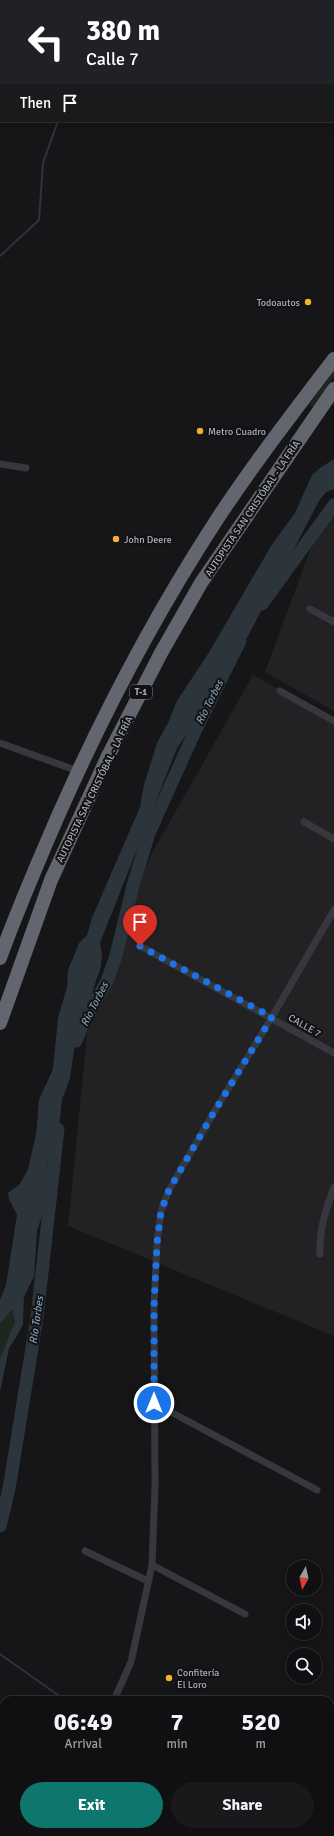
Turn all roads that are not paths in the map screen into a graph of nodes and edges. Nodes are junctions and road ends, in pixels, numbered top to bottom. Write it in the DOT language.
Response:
graph roads {
  1 [pos="334,359"];
  2 [pos="334,389"];
  3 [pos="0,464"];
  4 [pos="26,468"];
  5 [pos="310,609"];
  6 [pos="334,622"];
  7 [pos="280,691"];
  8 [pos="334,721"];
  9 [pos="0,742"];
  10 [pos="78,772"];
  11 [pos="304,822"];
  12 [pos="334,839"];
  13 [pos="334,910"];
  14 [pos="140,946"];
  15 [pos="0,958"];
  16 [pos="272,1017"];
  17 [pos="0,1023"];
  18 [pos="334,1053"];
  19 [pos="334,1187"];
  20 [pos="320,1254"];
  21 [pos="154,1403"];
  22 [pos="317,1490"];
  23 [pos="85,1551"];
  24 [pos="152,1565"];
  25 [pos="148,1581"];
  26 [pos="245,1614"];
  27 [pos="118,1696"];
  1 -- 10 [label="highway, AUTOPISTA SAN CRISTÓBAL - LA FRÍA / T-1"];
  2 -- 17 [label="highway, AUTOPISTA SAN CRISTÓBAL - LA FRÍA / T-1"];
  3 -- 4 [label="street"];
  5 -- 6 [label="street"];
  7 -- 8 [label="street"];
  9 -- 10 [label="street"];
  10 -- 15 [label="highway, AUTOPISTA SAN CRISTÓBAL - LA FRÍA / T-1"];
  11 -- 12 [label="street"];
  13 -- 16 [label="street"];
  14 -- 16 [label="street, CALLE 7"];
  16 -- 18 [label="street, CALLE 7"];
  16 -- 21 [label="street"];
  19 -- 20 [label="street"];
  21 -- 22 [label="street"];
  21 -- 24 [label="street"];
  23 -- 25 [label="street"];
  24 -- 25 [label="street"];
  24 -- 26 [label="street"];
  25 -- 27 [label="street"];
}
